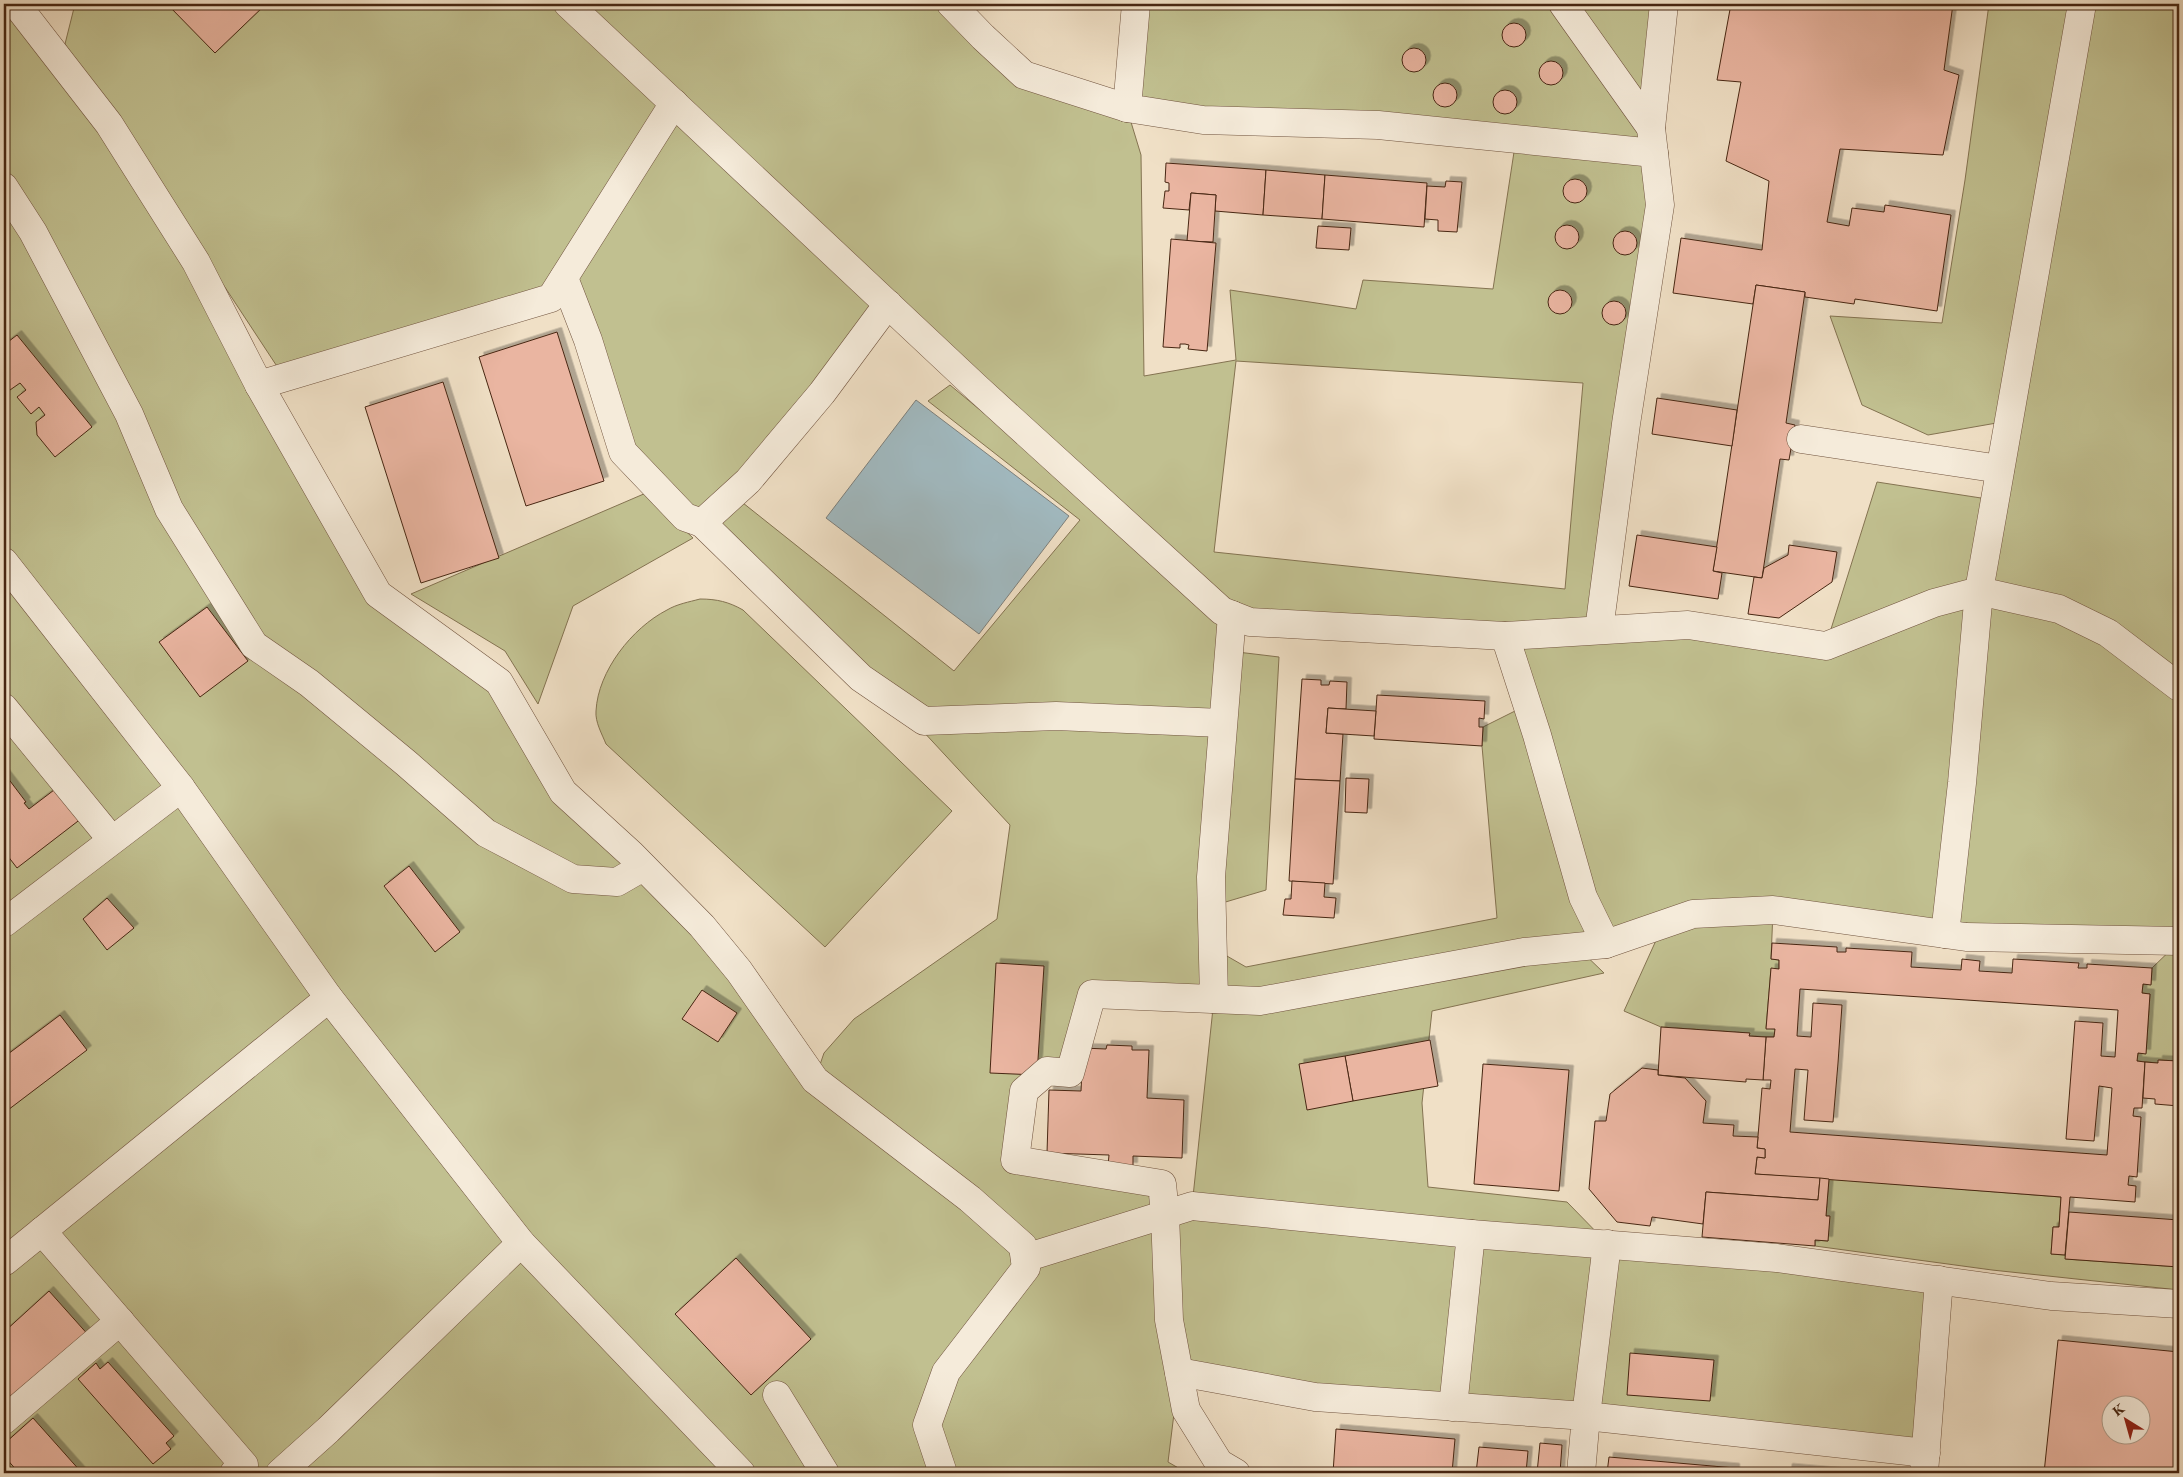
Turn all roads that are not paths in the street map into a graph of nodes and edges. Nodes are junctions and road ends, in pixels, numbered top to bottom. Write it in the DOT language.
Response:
graph roads {
  1 [pos="16,4"];
  2 [pos="568,4"];
  3 [pos="951,4"];
  4 [pos="1136,4"];
  5 [pos="1563,4"];
  6 [pos="1664,4"];
  7 [pos="2082,4"];
  8 [pos="674,103"];
  9 [pos="1126,108"];
  10 [pos="1653,141"];
  11 [pos="4,187"];
  12 [pos="564,278"];
  13 [pos="888,304"];
  14 [pos="259,384"];
  15 [pos="1801,439"];
  16 [pos="2000,469"];
  17 [pos="702,523"];
  18 [pos="4,562"];
  19 [pos="1979,591"];
  20 [pos="1232,615"];
  21 [pos="1599,630"];
  22 [pos="1505,636"];
  23 [pos="2176,680"];
  24 [pos="4,708"];
  25 [pos="1222,723"];
  26 [pos="181,788"];
  27 [pos="112,840"];
  28 [pos="644,867"];
  29 [pos="4,923"];
  30 [pos="1944,934"];
  31 [pos="2179,941"];
  32 [pos="1606,944"];
  33 [pos="329,998"];
  34 [pos="1214,999"];
  35 [pos="1165,1214"];
  36 [pos="42,1231"];
  37 [pos="1471,1234"];
  38 [pos="521,1243"];
  39 [pos="1608,1244"];
  40 [pos="1025,1258"];
  41 [pos="4,1262"];
  42 [pos="1939,1280"];
  43 [pos="2179,1304"];
  44 [pos="120,1321"];
  45 [pos="1179,1372"];
  46 [pos="777,1395"];
  47 [pos="1453,1407"];
  48 [pos="1586,1416"];
  49 [pos="4,1420"];
  50 [pos="1925,1463"];
  51 [pos="234,1473"];
  52 [pos="280,1473"];
  53 [pos="740,1473"];
  54 [pos="825,1473"];
  55 [pos="943,1473"];
  56 [pos="1236,1473"];
  57 [pos="1581,1473"];
  1 -- 14 [label="lane"];
  2 -- 8 [label="lane"];
  3 -- 9 [label="lane"];
  4 -- 9 [label="lane"];
  5 -- 10 [label="lane"];
  6 -- 10 [label="lane"];
  7 -- 16 [label="lane"];
  8 -- 12 [label="lane"];
  8 -- 13 [label="lane"];
  9 -- 10 [label="lane"];
  10 -- 21 [label="lane"];
  11 -- 28 [label="lane"];
  12 -- 14 [label="lane"];
  12 -- 17 [label="lane"];
  13 -- 17 [label="lane"];
  13 -- 20 [label="lane"];
  14 -- 28 [label="lane"];
  15 -- 16 [label="lane"];
  16 -- 19 [label="lane"];
  17 -- 25 [label="lane"];
  18 -- 26 [label="lane"];
  19 -- 21 [label="lane"];
  19 -- 23 [label="lane"];
  19 -- 30 [label="lane"];
  20 -- 22 [label="lane"];
  20 -- 25 [label="lane"];
  21 -- 22 [label="lane"];
  22 -- 32 [label="lane"];
  24 -- 27 [label="lane"];
  25 -- 34 [label="lane"];
  26 -- 27 [label="lane"];
  26 -- 33 [label="lane"];
  27 -- 29 [label="lane"];
  28 -- 40 [label="lane"];
  30 -- 31 [label="lane"];
  30 -- 32 [label="lane"];
  32 -- 34 [label="lane"];
  33 -- 36 [label="lane"];
  33 -- 38 [label="lane"];
  34 -- 35 [label="lane"];
  35 -- 37 [label="lane"];
  35 -- 40 [label="lane"];
  35 -- 45 [label="lane"];
  36 -- 41 [label="lane"];
  36 -- 44 [label="lane"];
  37 -- 39 [label="lane"];
  37 -- 47 [label="lane"];
  38 -- 52 [label="lane"];
  38 -- 53 [label="lane"];
  39 -- 42 [label="lane"];
  39 -- 48 [label="lane"];
  40 -- 55 [label="lane"];
  42 -- 43 [label="lane"];
  42 -- 50 [label="lane"];
  44 -- 49 [label="lane"];
  44 -- 51 [label="lane"];
  45 -- 47 [label="lane"];
  45 -- 56 [label="lane"];
  46 -- 54 [label="lane"];
  47 -- 48 [label="lane"];
  48 -- 50 [label="lane"];
  48 -- 57 [label="lane"];
}
